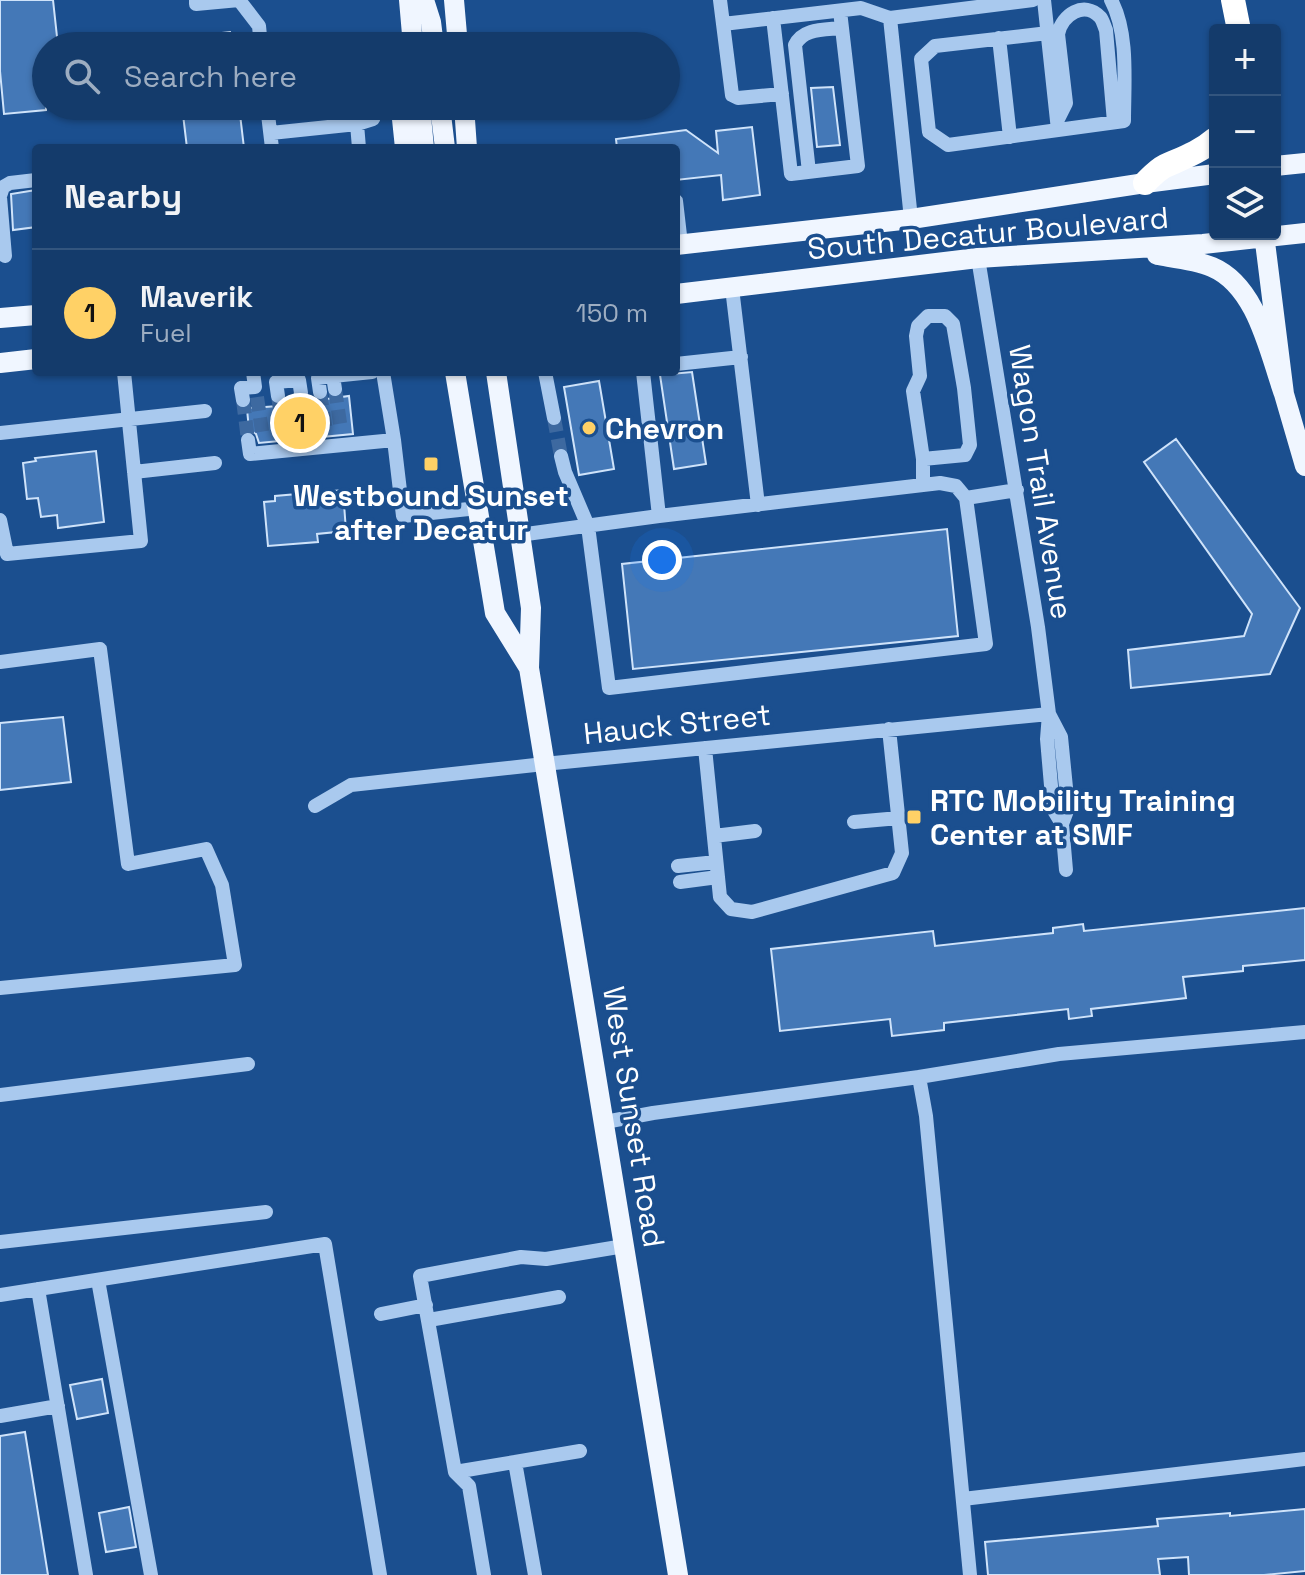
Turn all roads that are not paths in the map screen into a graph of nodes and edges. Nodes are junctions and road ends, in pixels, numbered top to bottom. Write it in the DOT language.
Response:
graph roads {
  1 [pos="196,0"];
  2 [pos="409,0"];
  3 [pos="424,0"];
  4 [pos="454,0"];
  5 [pos="720,0"];
  6 [pos="929,0"];
  7 [pos="1025,0"];
  8 [pos="1044,0"];
  9 [pos="1111,0"];
  10 [pos="1226,0"];
  11 [pos="1233,0"];
  12 [pos="993,2"];
  13 [pos="840,11"];
  14 [pos="918,14"];
  15 [pos="773,18"];
  16 [pos="890,18"];
  17 [pos="723,24"];
  18 [pos="1226,24"];
  19 [pos="1238,24"];
  20 [pos="842,28"];
  21 [pos="260,32"];
  22 [pos="412,32"];
  23 [pos="432,32"];
  24 [pos="457,32"];
  25 [pos="1048,33"];
  26 [pos="999,38"];
  27 [pos="782,94"];
  28 [pos="269,120"];
  29 [pos="370,120"];
  30 [pos="402,120"];
  31 [pos="421,120"];
  32 [pos="442,120"];
  33 [pos="465,120"];
  34 [pos="1114,122"];
  35 [pos="357,124"];
  36 [pos="1058,126"];
  37 [pos="1010,137"];
  38 [pos="271,141"];
  39 [pos="359,144"];
  40 [pos="405,144"];
  41 [pos="424,144"];
  42 [pos="445,144"];
  43 [pos="467,144"];
  44 [pos="1209,144"];
  45 [pos="1305,163"];
  46 [pos="1281,165"];
  47 [pos="809,172"];
  48 [pos="1209,175"];
  49 [pos="32,180"];
  50 [pos="1145,183"];
  51 [pos="0,197"];
  52 [pos="911,219"];
  53 [pos="1305,233"];
  54 [pos="1281,235"];
  55 [pos="1220,240"];
  56 [pos="1265,240"];
  57 [pos="680,245"];
  58 [pos="1122,249"];
  59 [pos="5,256"];
  60 [pos="978,258"];
  61 [pos="732,288"];
  62 [pos="680,294"];
  63 [pos="32,315"];
  64 [pos="0,318"];
  65 [pos="741,357"];
  66 [pos="32,359"];
  67 [pos="0,363"];
  68 [pos="680,364"];
  69 [pos="124,376"];
  70 [pos="357,376"];
  71 [pos="384,376"];
  72 [pos="456,376"];
  73 [pos="497,376"];
  74 [pos="546,376"];
  75 [pos="643,376"];
  76 [pos="252,389"];
  77 [pos="1284,394"];
  78 [pos="205,411"];
  79 [pos="554,418"];
  80 [pos="128,419"];
  81 [pos="306,432"];
  82 [pos="0,433"];
  83 [pos="394,440"];
  84 [pos="259,443"];
  85 [pos="308,448"];
  86 [pos="561,456"];
  87 [pos="923,459"];
  88 [pos="215,463"];
  89 [pos="1305,466"];
  90 [pos="134,472"];
  91 [pos="923,485"];
  92 [pos="1017,490"];
  93 [pos="966,498"];
  94 [pos="758,505"];
  95 [pos="478,508"];
  96 [pos="659,516"];
  97 [pos="0,520"];
  98 [pos="588,526"];
  99 [pos="519,535"];
  100 [pos="0,662"];
  101 [pos="529,668"];
  102 [pos="1049,714"];
  103 [pos="889,729"];
  104 [pos="705,748"];
  105 [pos="544,764"];
  106 [pos="315,806"];
  107 [pos="899,818"];
  108 [pos="854,822"];
  109 [pos="755,831"];
  110 [pos="714,836"];
  111 [pos="716,862"];
  112 [pos="1066,870"];
  113 [pos="718,877"];
  114 [pos="0,988"];
  115 [pos="1305,1032"];
  116 [pos="248,1064"];
  117 [pos="919,1077"];
  118 [pos="0,1095"];
  119 [pos="605,1122"];
  120 [pos="266,1212"];
  121 [pos="0,1242"];
  122 [pos="624,1246"];
  123 [pos="98,1280"];
  124 [pos="38,1289"];
  125 [pos="0,1295"];
  126 [pos="559,1297"];
  127 [pos="427,1313"];
  128 [pos="381,1314"];
  129 [pos="58,1406"];
  130 [pos="0,1416"];
  131 [pos="580,1451"];
  132 [pos="1305,1459"];
  133 [pos="515,1462"];
  134 [pos="455,1472"];
  135 [pos="963,1499"];
  136 [pos="86,1575"];
  137 [pos="151,1575"];
  138 [pos="380,1575"];
  139 [pos="484,1575"];
  140 [pos="535,1575"];
  141 [pos="678,1575"];
  142 [pos="970,1575"];
  1 -- 21 [label="street"];
  2 -- 22 [label="main road"];
  3 -- 23 [label="main road"];
  4 -- 24 [label="main road"];
  5 -- 17 [label="street"];
  6 -- 14 [label="street"];
  7 -- 12 [label="street"];
  8 -- 25 [label="street"];
  9 -- 34 [label="street"];
  10 -- 18 [label="highway"];
  11 -- 19 [label="highway"];
  12 -- 14 [label="street"];
  13 -- 15 [label="street"];
  13 -- 16 [label="street"];
  13 -- 20 [label="street"];
  14 -- 16 [label="street"];
  15 -- 17 [label="street"];
  15 -- 27 [label="street"];
  16 -- 52 [label="street"];
  17 -- 27 [label="street"];
  20 -- 47 [label="street"];
  20 -- 47 [label="street"];
  25 -- 26 [label="street"];
  25 -- 36 [label="street"];
  26 -- 37 [label="street"];
  26 -- 37 [label="street"];
  27 -- 47 [label="street"];
  28 -- 38 [label="street"];
  29 -- 35 [label="street"];
  30 -- 40 [label="main road"];
  31 -- 41 [label="main road"];
  32 -- 42 [label="main road"];
  33 -- 43 [label="main road"];
  34 -- 36 [label="street"];
  34 -- 36 [label="street"];
  35 -- 38 [label="street"];
  35 -- 39 [label="street"];
  36 -- 37 [label="street"];
  44 -- 50 [label="highway"];
  45 -- 46 [label="main road"];
  48 -- 50 [label="main road, South Decatur Boulevard"];
  49 -- 51 [label="street"];
  50 -- 52 [label="main road, South Decatur Boulevard"];
  51 -- 59 [label="street"];
  52 -- 57 [label="main road, South Decatur Boulevard"];
  53 -- 54 [label="main road, South Decatur Boulevard"];
  55 -- 58 [label="main road, South Decatur Boulevard"];
  56 -- 77 [label="main road"];
  58 -- 60 [label="main road, South Decatur Boulevard"];
  58 -- 77 [label="main road"];
  60 -- 61 [label="main road, South Decatur Boulevard"];
  60 -- 92 [label="street, Wagon Trail Avenue"];
  61 -- 62 [label="main road, South Decatur Boulevard"];
  61 -- 65 [label="street"];
  63 -- 64 [label="main road"];
  65 -- 68 [label="street"];
  65 -- 94 [label="street"];
  66 -- 67 [label="main road"];
  69 -- 80 [label="street"];
  70 -- 76 [label="street"];
  71 -- 83 [label="street"];
  72 -- 95 [label="main road, West Sunset Road"];
  73 -- 99 [label="main road, West Sunset Road"];
  74 -- 79 [label="street"];
  75 -- 96 [label="street"];
  77 -- 89 [label="main road"];
  78 -- 80 [label="street"];
  80 -- 82 [label="street"];
  80 -- 90 [label="street"];
  81 -- 85 [label="street"];
  83 -- 85 [label="street"];
  83 -- 95 [label="street"];
  84 -- 85 [label="street"];
  86 -- 98 [label="street"];
  87 -- 87 [label="street"];
  87 -- 91 [label="street"];
  88 -- 90 [label="street"];
  90 -- 97 [label="street"];
  91 -- 93 [label="street"];
  91 -- 94 [label="street"];
  92 -- 93 [label="street"];
  92 -- 102 [label="street, Wagon Trail Avenue"];
  93 -- 98 [label="street"];
  94 -- 96 [label="street"];
  95 -- 101 [label="main road, West Sunset Road"];
  96 -- 98 [label="street"];
  98 -- 99 [label="street"];
  99 -- 101 [label="main road, West Sunset Road"];
  100 -- 114 [label="street"];
  101 -- 105 [label="main road, West Sunset Road"];
  102 -- 103 [label="street, Hauck Street"];
  102 -- 112 [label="street, Wagon Trail Avenue"];
  103 -- 104 [label="street, Hauck Street"];
  103 -- 107 [label="street"];
  104 -- 105 [label="street, Hauck Street"];
  104 -- 110 [label="street"];
  105 -- 106 [label="street, Hauck Street"];
  105 -- 119 [label="main road, West Sunset Road"];
  107 -- 108 [label="street"];
  107 -- 113 [label="street"];
  109 -- 110 [label="street"];
  110 -- 111 [label="street"];
  111 -- 113 [label="street"];
  111 -- 113 [label="street"];
  115 -- 117 [label="street"];
  116 -- 118 [label="street"];
  117 -- 119 [label="street"];
  117 -- 135 [label="street"];
  119 -- 122 [label="main road, West Sunset Road"];
  120 -- 121 [label="street"];
  122 -- 127 [label="street"];
  122 -- 141 [label="main road, West Sunset Road"];
  123 -- 124 [label="street"];
  123 -- 137 [label="street"];
  123 -- 138 [label="street"];
  124 -- 125 [label="street"];
  124 -- 129 [label="street"];
  126 -- 127 [label="street"];
  127 -- 128 [label="street"];
  127 -- 134 [label="street"];
  129 -- 130 [label="street"];
  129 -- 136 [label="street"];
  131 -- 133 [label="street"];
  132 -- 135 [label="street"];
  133 -- 134 [label="street"];
  133 -- 140 [label="street"];
  134 -- 139 [label="street"];
  135 -- 142 [label="street"];
}
